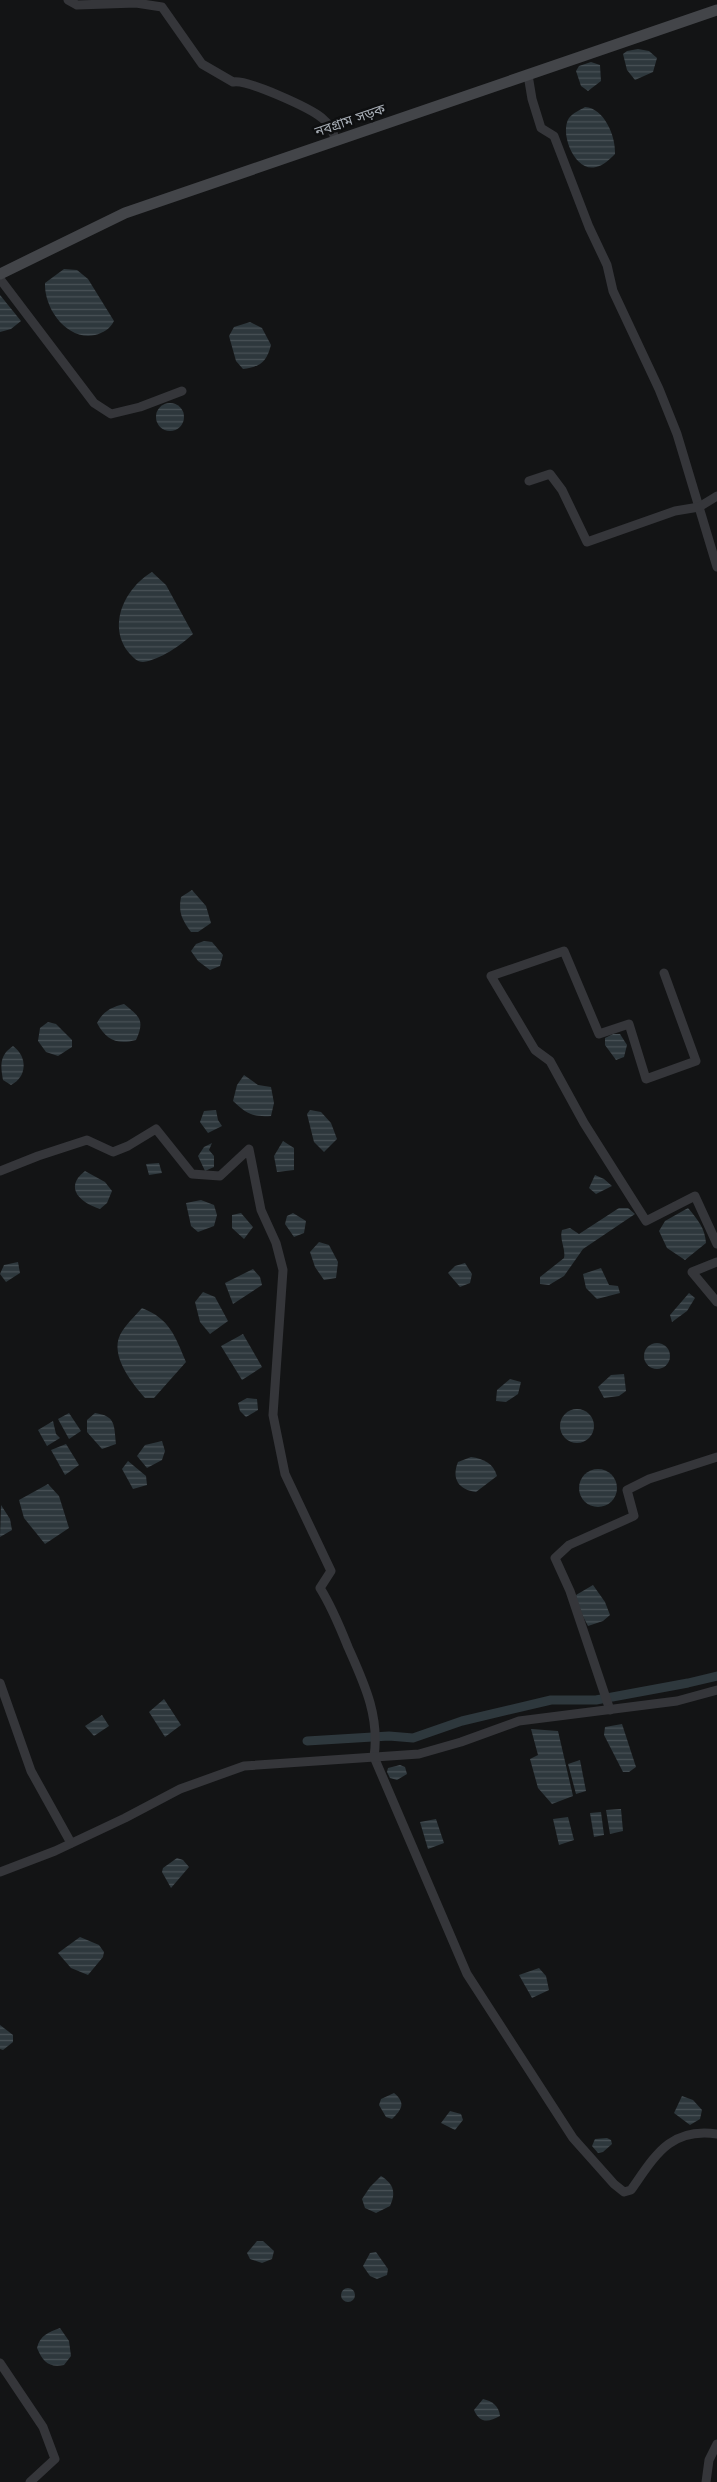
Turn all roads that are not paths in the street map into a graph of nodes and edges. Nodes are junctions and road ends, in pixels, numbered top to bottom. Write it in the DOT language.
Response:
graph roads {
  1 [pos="68,0"];
  2 [pos="717,10"];
  3 [pos="528,75"];
  4 [pos="336,141"];
  5 [pos="0,274"];
  6 [pos="0,280"];
  7 [pos="182,391"];
  8 [pos="529,481"];
  9 [pos="717,496"];
  10 [pos="699,507"];
  11 [pos="717,567"];
  12 [pos="664,973"];
  13 [pos="0,1171"];
  14 [pos="717,1244"];
  15 [pos="717,1262"];
  16 [pos="717,1302"];
  17 [pos="717,1457"];
  18 [pos="0,1683"];
  19 [pos="717,1690"];
  20 [pos="609,1708"];
  21 [pos="374,1757"];
  22 [pos="70,1841"];
  23 [pos="0,1872"];
  24 [pos="717,2134"];
  25 [pos="0,2363"];
  26 [pos="717,2444"];
  27 [pos="30,2482"];
  28 [pos="706,2482"];
  1 -- 4 [label="street"];
  2 -- 3 [label="main road, নবগ্রাম সড়ক"];
  3 -- 4 [label="main road, নবগ্রাম সড়ক"];
  3 -- 10 [label="street"];
  4 -- 5 [label="main road, নবগ্রাম সড়ক"];
  6 -- 7 [label="street"];
  8 -- 10 [label="street"];
  9 -- 10 [label="street"];
  10 -- 11 [label="street"];
  12 -- 14 [label="street"];
  13 -- 21 [label="street"];
  15 -- 16 [label="street"];
  17 -- 20 [label="street"];
  18 -- 22 [label="street"];
  19 -- 20 [label="street"];
  20 -- 21 [label="street"];
  21 -- 22 [label="street"];
  21 -- 24 [label="street"];
  22 -- 23 [label="street"];
  25 -- 27 [label="street"];
  26 -- 28 [label="street"];
}
